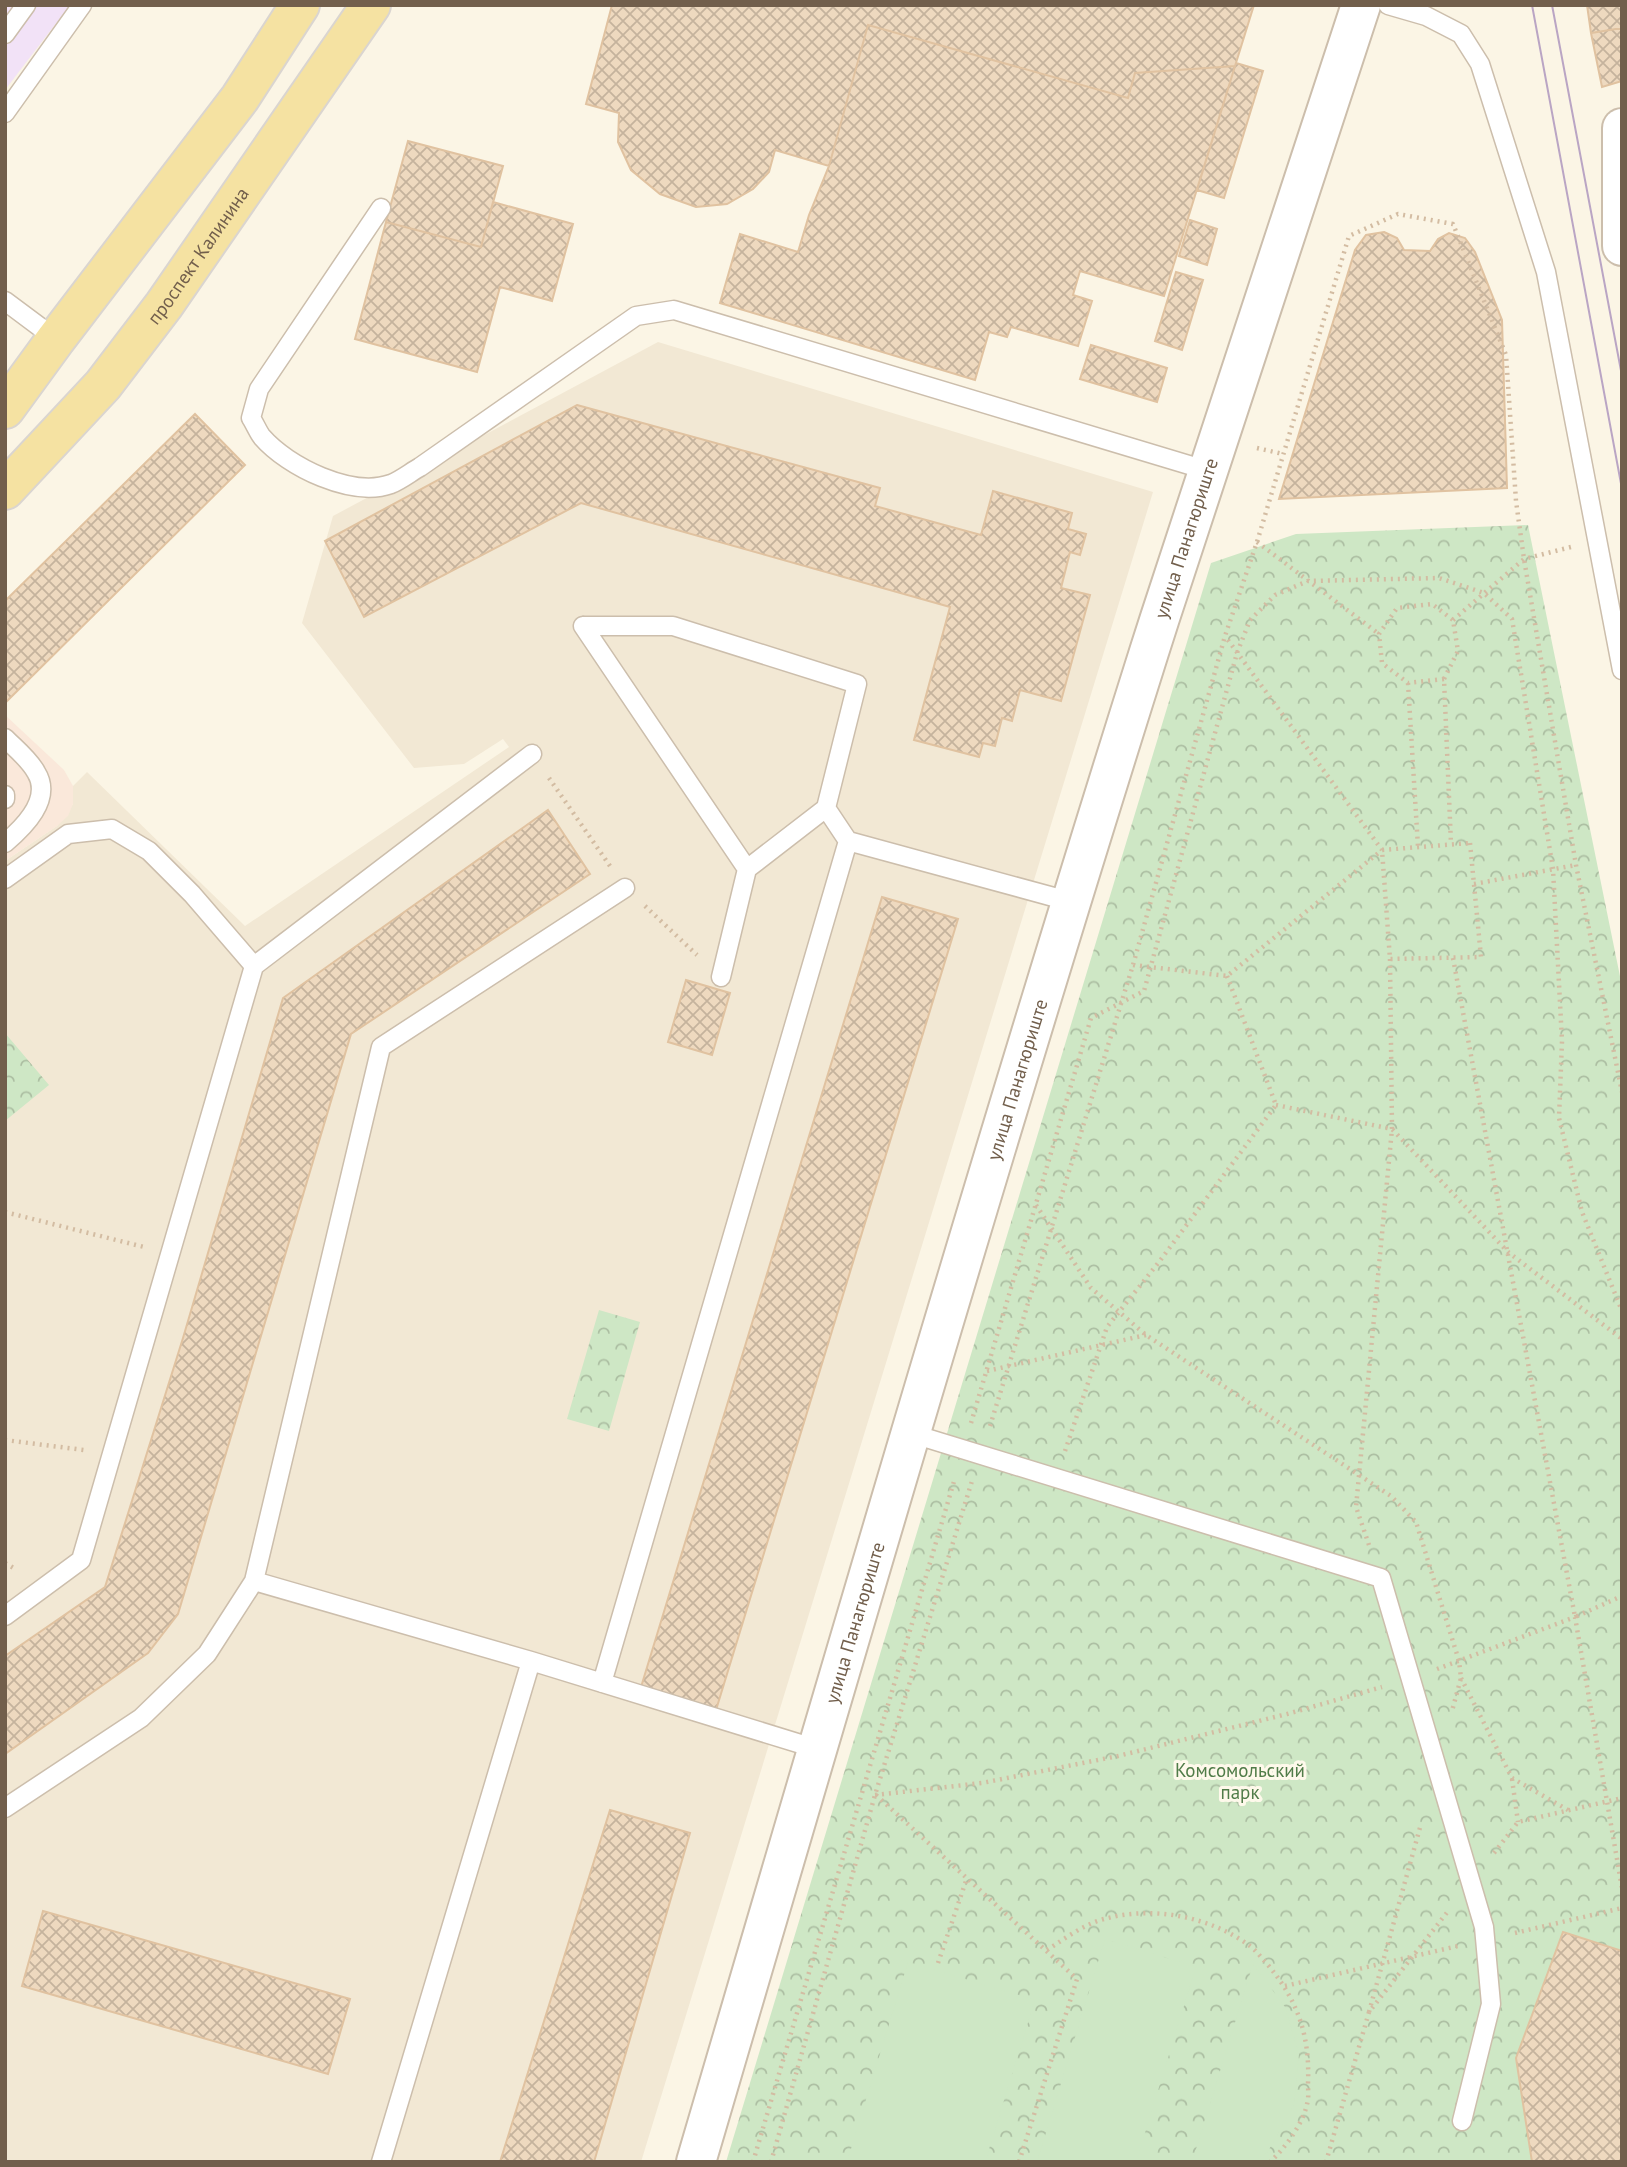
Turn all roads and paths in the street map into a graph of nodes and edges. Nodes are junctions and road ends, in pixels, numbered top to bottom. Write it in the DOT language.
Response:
graph roads {
  1 [pos="26,5"];
  2 [pos="82,5"];
  3 [pos="300,5"];
  4 [pos="371,5"];
  5 [pos="1360,5"];
  6 [pos="1388,5"];
  7 [pos="5,34"];
  8 [pos="5,113"];
  9 [pos="1622,128"];
  10 [pos="382,208"];
  11 [pos="1622,246"];
  12 [pos="5,301"];
  13 [pos="56,339"];
  14 [pos="5,410"];
  15 [pos="1209,471"];
  16 [pos="5,490"];
  17 [pos="1597,541"];
  18 [pos="1257,542"];
  19 [pos="1524,559"];
  20 [pos="1308,581"];
  21 [pos="1484,593"];
  22 [pos="1452,620"];
  23 [pos="1379,634"];
  24 [pos="1225,636"];
  25 [pos="1237,653"];
  26 [pos="1622,670"];
  27 [pos="1444,679"];
  28 [pos="1408,683"];
  29 [pos="5,738"];
  30 [pos="532,754"];
  31 [pos="826,808"];
  32 [pos="848,841"];
  33 [pos="5,843"];
  34 [pos="1451,844"];
  35 [pos="1418,847"];
  36 [pos="1382,850"];
  37 [pos="1576,865"];
  38 [pos="747,869"];
  39 [pos="1553,869"];
  40 [pos="5,879"];
  41 [pos="1474,884"];
  42 [pos="625,888"];
  43 [pos="1072,902"];
  44 [pos="1390,958"];
  45 [pos="1453,958"];
  46 [pos="1133,965"];
  47 [pos="254,966"];
  48 [pos="1150,967"];
  49 [pos="1227,976"];
  50 [pos="721,977"];
  51 [pos="1121,1003"];
  52 [pos="1622,1091"];
  53 [pos="1276,1105"];
  54 [pos="1392,1129"];
  55 [pos="5,1212"];
  56 [pos="1508,1252"];
  57 [pos="171,1253"];
  58 [pos="1622,1311"];
  59 [pos="1146,1335"];
  60 [pos="1622,1339"];
  61 [pos="1101,1345"];
  62 [pos="1008,1367"];
  63 [pos="986,1372"];
  64 [pos="910,1433"];
  65 [pos="5,1440"];
  66 [pos="972,1452"];
  67 [pos="113,1454"];
  68 [pos="1056,1477"];
  69 [pos="1381,1578"];
  70 [pos="254,1580"];
  71 [pos="1622,1596"];
  72 [pos="5,1616"];
  73 [pos="1575,1616"];
  74 [pos="531,1661"];
  75 [pos="1410,1678"];
  76 [pos="1461,1678"];
  77 [pos="602,1683"];
  78 [pos="817,1749"];
  79 [pos="1512,1778"];
  80 [pos="875,1795"];
  81 [pos="1622,1798"];
  82 [pos="1607,1801"];
  83 [pos="5,1808"];
  84 [pos="1569,1811"];
  85 [pos="1518,1822"];
  86 [pos="967,1878"];
  87 [pos="1471,1882"];
  88 [pos="1622,1888"];
  89 [pos="1047,1950"];
  90 [pos="938,1963"];
  91 [pos="1462,2121"];
  92 [pos="381,2162"];
  93 [pos="696,2162"];
  94 [pos="753,2162"];
  95 [pos="771,2162"];
  96 [pos="1019,2162"];
  97 [pos="1270,2162"];
  98 [pos="1326,2162"];
  1 -- 7 [label="lane"];
  2 -- 8 [label="lane"];
  3 -- 13 [label="main road"];
  4 -- 16 [label="main road, проспект Калинина"];
  5 -- 15 [label="street, улица Панагюриште"];
  6 -- 17 [label="lane"];
  9 -- 11 [label="street"];
  10 -- 15 [label="lane"];
  12 -- 13 [label="lane"];
  13 -- 14 [label="main road"];
  15 -- 43 [label="street, улица Панагюриште"];
  17 -- 19 [label="path"];
  17 -- 26 [label="lane"];
  18 -- 19 [label="path"];
  18 -- 20 [label="path"];
  18 -- 24 [label="path"];
  19 -- 21 [label="path"];
  19 -- 37 [label="path"];
  20 -- 21 [label="path"];
  20 -- 23 [label="path"];
  20 -- 25 [label="path"];
  21 -- 22 [label="path"];
  21 -- 39 [label="path"];
  22 -- 23 [label="path"];
  22 -- 27 [label="path"];
  23 -- 28 [label="path"];
  24 -- 25 [label="path"];
  24 -- 46 [label="path"];
  25 -- 36 [label="path"];
  25 -- 48 [label="path"];
  27 -- 28 [label="path"];
  27 -- 34 [label="path"];
  28 -- 35 [label="path"];
  29 -- 33 [label="lane"];
  30 -- 42 [label="path"];
  30 -- 47 [label="lane"];
  31 -- 32 [label="lane"];
  31 -- 38 [label="lane"];
  31 -- 38 [label="lane"];
  32 -- 43 [label="lane"];
  32 -- 77 [label="lane"];
  34 -- 35 [label="path"];
  34 -- 41 [label="path"];
  35 -- 36 [label="path"];
  36 -- 44 [label="path"];
  36 -- 49 [label="path"];
  37 -- 39 [label="path"];
  37 -- 52 [label="path"];
  38 -- 50 [label="lane"];
  39 -- 41 [label="path"];
  39 -- 58 [label="path"];
  40 -- 47 [label="lane"];
  41 -- 45 [label="path"];
  42 -- 50 [label="path"];
  42 -- 70 [label="lane"];
  43 -- 64 [label="street, улица Панагюриште"];
  44 -- 45 [label="path"];
  44 -- 54 [label="path"];
  45 -- 56 [label="path"];
  46 -- 48 [label="path"];
  46 -- 51 [label="path"];
  47 -- 57 [label="lane"];
  48 -- 49 [label="path"];
  48 -- 51 [label="path"];
  49 -- 53 [label="path"];
  51 -- 62 [label="path"];
  51 -- 63 [label="path"];
  53 -- 54 [label="path"];
  53 -- 61 [label="path"];
  54 -- 56 [label="path"];
  54 -- 69 [label="path"];
  55 -- 57 [label="path"];
  56 -- 60 [label="path"];
  56 -- 73 [label="path"];
  57 -- 67 [label="lane"];
  59 -- 61 [label="path"];
  61 -- 62 [label="path"];
  61 -- 68 [label="path"];
  62 -- 63 [label="path"];
  62 -- 66 [label="path"];
  63 -- 66 [label="path"];
  64 -- 66 [label="lane"];
  64 -- 78 [label="street, улица Панагюриште"];
  65 -- 67 [label="path"];
  66 -- 68 [label="lane"];
  66 -- 80 [label="path"];
  66 -- 94 [label="path"];
  67 -- 72 [label="lane"];
  68 -- 69 [label="lane"];
  69 -- 75 [label="lane"];
  70 -- 74 [label="lane"];
  70 -- 83 [label="lane"];
  71 -- 73 [label="path"];
  73 -- 75 [label="path"];
  73 -- 82 [label="path"];
  74 -- 77 [label="lane"];
  74 -- 92 [label="lane"];
  75 -- 80 [label="path"];
  75 -- 87 [label="lane"];
  76 -- 79 [label="path"];
  77 -- 78 [label="lane"];
  78 -- 93 [label="street, улица Панагюриште"];
  79 -- 84 [label="path"];
  79 -- 85 [label="path"];
  80 -- 86 [label="path"];
  80 -- 95 [label="path"];
  81 -- 82 [label="path"];
  82 -- 84 [label="path"];
  82 -- 88 [label="path"];
  84 -- 85 [label="path"];
  85 -- 87 [label="path"];
  86 -- 89 [label="path"];
  86 -- 90 [label="path"];
  87 -- 91 [label="lane"];
  87 -- 98 [label="path"];
  89 -- 96 [label="path"];
  89 -- 97 [label="path"];
}
